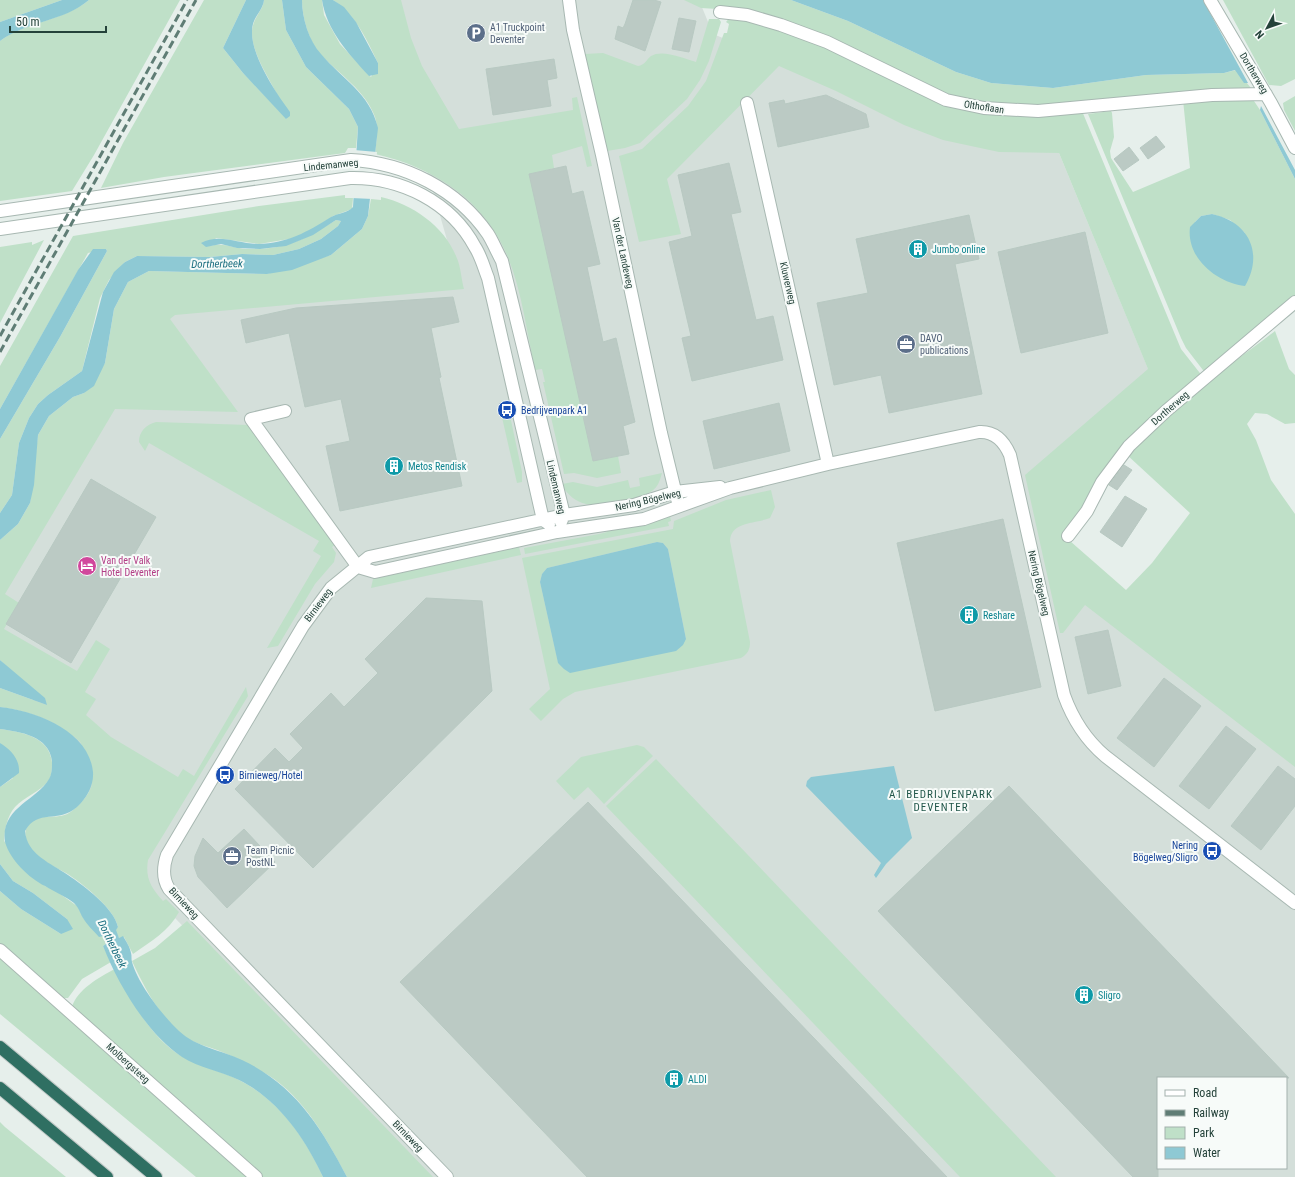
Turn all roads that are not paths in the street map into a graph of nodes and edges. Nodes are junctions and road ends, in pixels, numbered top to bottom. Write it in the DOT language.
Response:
graph roads {
  1 [pos="569,0"];
  2 [pos="1210,0"];
  3 [pos="720,12"];
  4 [pos="1266,94"];
  5 [pos="747,103"];
  6 [pos="1295,148"];
  7 [pos="0,211"];
  8 [pos="0,229"];
  9 [pos="1295,302"];
  10 [pos="285,411"];
  11 [pos="828,464"];
  12 [pos="730,488"];
  13 [pos="675,492"];
  14 [pos="679,507"];
  15 [pos="564,515"];
  16 [pos="544,520"];
  17 [pos="557,532"];
  18 [pos="1068,536"];
  19 [pos="358,567"];
  20 [pos="1295,903"];
  21 [pos="0,950"];
  22 [pos="0,1047"];
  23 [pos="0,1088"];
  24 [pos="107,1177"];
  25 [pos="156,1177"];
  26 [pos="256,1177"];
  27 [pos="447,1177"];
  1 -- 13 [label="street, Van der Landeweg"];
  2 -- 4 [label="street, Dortherweg"];
  3 -- 4 [label="street, Olthoflaan"];
  4 -- 6 [label="street, Dortherweg"];
  5 -- 11 [label="street, Kluwerweg"];
  7 -- 15 [label="street, Lindemanweg"];
  8 -- 16 [label="street, Lindemanweg"];
  9 -- 18 [label="street, Dortherweg"];
  10 -- 19 [label="street"];
  11 -- 12 [label="street, Nering Bögelweg"];
  11 -- 20 [label="street, Nering Bögelweg"];
  12 -- 13 [label="street, Nering Bögelweg"];
  12 -- 14 [label="street, Nering Bögelweg"];
  13 -- 14 [label="street, Van der Landeweg"];
  13 -- 15 [label="street, Nering Bögelweg"];
  14 -- 17 [label="street, Nering Bögelweg"];
  15 -- 16 [label="street, Nering Bögelweg"];
  15 -- 17 [label="street, Lindemanweg"];
  16 -- 17 [label="street, Lindemanweg"];
  16 -- 19 [label="street, Birnieweg"];
  17 -- 19 [label="street"];
  19 -- 27 [label="street, Birnieweg"];
  21 -- 26 [label="street, Molbergsteeg"];
  22 -- 25 [label="highway"];
  23 -- 24 [label="highway"];
}
